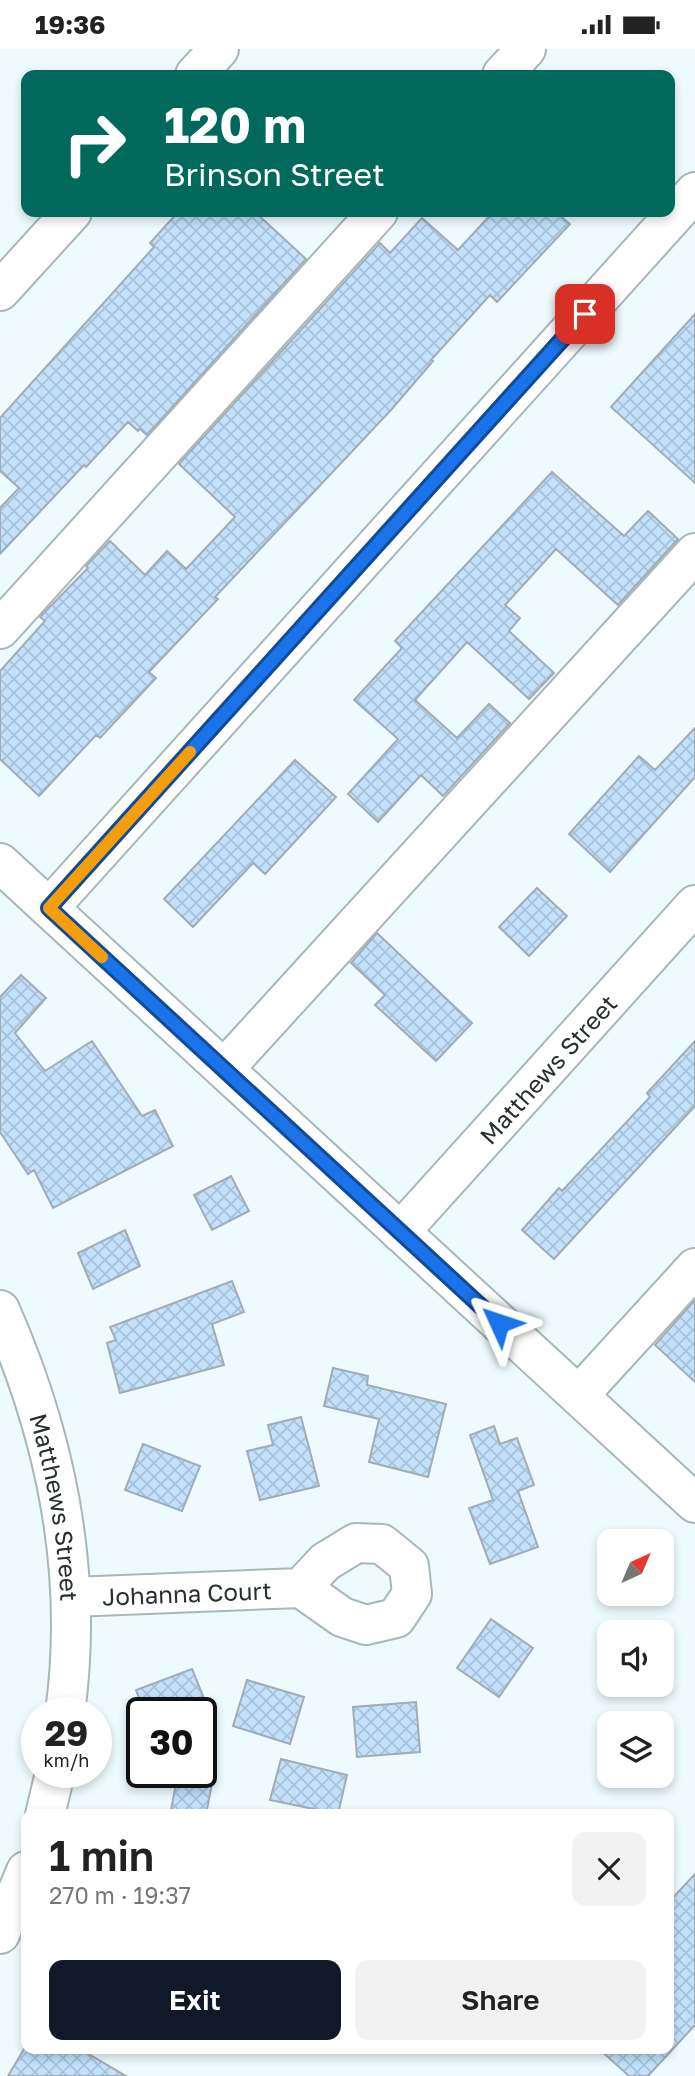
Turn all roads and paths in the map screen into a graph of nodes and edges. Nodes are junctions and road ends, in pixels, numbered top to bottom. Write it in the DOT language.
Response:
graph roads {
  1 [pos="219,49"];
  2 [pos="526,49"];
  3 [pos="200,70"];
  4 [pos="507,70"];
  5 [pos="695,192"];
  6 [pos="675,214"];
  7 [pos="67,217"];
  8 [pos="373,217"];
  9 [pos="672,217"];
  10 [pos="0,291"];
  11 [pos="695,553"];
  12 [pos="0,629"];
  13 [pos="0,863"];
  14 [pos="695,905"];
  15 [pos="49,908"];
  16 [pos="224,1069"];
  17 [pos="400,1232"];
  18 [pos="695,1268"];
  19 [pos="0,1310"];
  20 [pos="579,1395"];
  21 [pos="695,1503"];
  22 [pos="301,1588"];
  23 [pos="71,1597"];
  24 [pos="66,1697"];
  25 [pos="51,1788"];
  26 [pos="46,1809"];
  27 [pos="21,1883"];
  28 [pos="0,1934"];
  1 -- 3 [label="street"];
  2 -- 4 [label="street"];
  5 -- 6 [label="street"];
  7 -- 10 [label="street"];
  8 -- 12 [label="street"];
  9 -- 15 [label="street"];
  11 -- 16 [label="street"];
  13 -- 15 [label="street"];
  14 -- 17 [label="street, Matthews Street"];
  15 -- 16 [label="street"];
  16 -- 17 [label="street"];
  17 -- 20 [label="street"];
  18 -- 20 [label="street"];
  19 -- 23 [label="street, Matthews Street"];
  20 -- 21 [label="street"];
  22 -- 23 [label="street, Johanna Court"];
  23 -- 24 [label="street, Matthews Street"];
  25 -- 26 [label="street"];
  27 -- 28 [label="street"];
}
